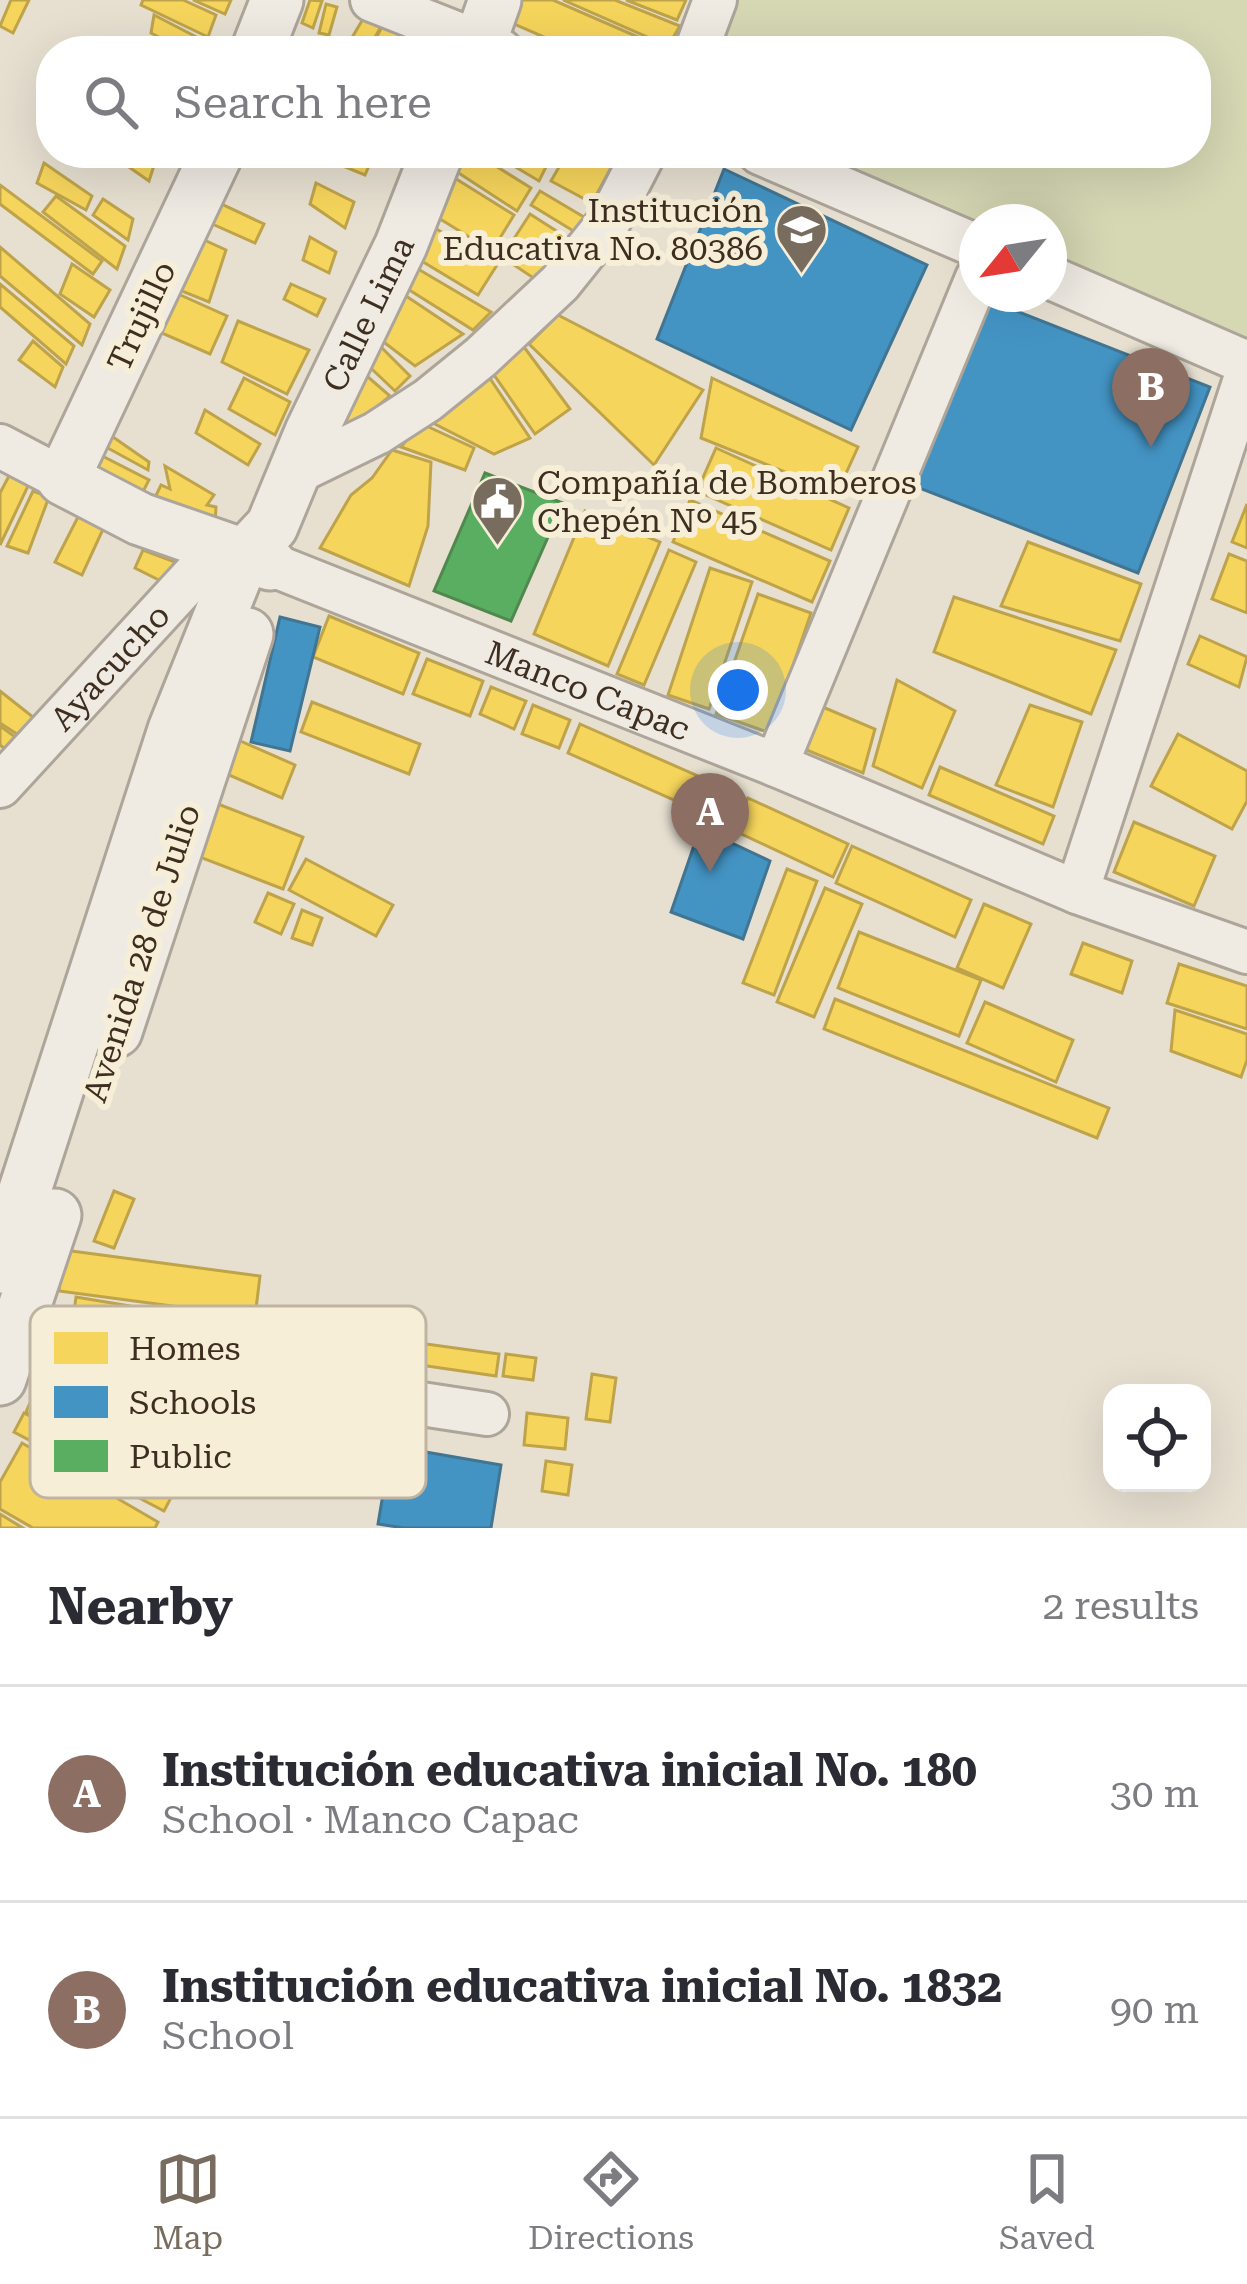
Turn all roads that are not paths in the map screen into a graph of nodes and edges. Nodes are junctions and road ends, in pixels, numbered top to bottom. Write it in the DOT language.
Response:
graph roads {
  1 [pos="277,0"];
  2 [pos="372,0"];
  3 [pos="715,0"];
  4 [pos="263,36"];
  5 [pos="488,36"];
  6 [pos="702,36"];
  7 [pos="210,168"];
  8 [pos="431,168"];
  9 [pos="636,168"];
  10 [pos="795,168"];
  11 [pos="959,238"];
  12 [pos="1067,286"];
  13 [pos="963,312"];
  14 [pos="1247,363"];
  15 [pos="1247,373"];
  16 [pos="0,446"];
  17 [pos="295,473"];
  18 [pos="63,479"];
  19 [pos="251,548"];
  20 [pos="776,765"];
  21 [pos="0,786"];
  22 [pos="1077,892"];
  23 [pos="1247,952"];
  24 [pos="73,1107"];
  25 [pos="0,1268"];
  26 [pos="6,1360"];
  27 [pos="426,1407"];
  28 [pos="487,1414"];
  1 -- 4 [label="street"];
  2 -- 5 [label="street"];
  3 -- 6 [label="street"];
  7 -- 18 [label="street, Trujillo"];
  8 -- 17 [label="street, Calle Lima"];
  9 -- 17 [label="street"];
  10 -- 11 [label="street"];
  12 -- 14 [label="street"];
  13 -- 20 [label="street"];
  15 -- 22 [label="street"];
  16 -- 18 [label="street, Manco Capac"];
  17 -- 19 [label="street, Avenida 28 de Julio"];
  18 -- 19 [label="street, Manco Capac"];
  19 -- 20 [label="street, Manco Capac"];
  19 -- 21 [label="street, Ayacucho"];
  19 -- 24 [label="street, Avenida 28 de Julio"];
  20 -- 22 [label="street, Manco Capac"];
  22 -- 23 [label="street, Manco Capac"];
  24 -- 25 [label="street, Avenida 28 de Julio"];
  24 -- 26 [label="street, Avenida 28 de Julio"];
  27 -- 28 [label="street"];
}
